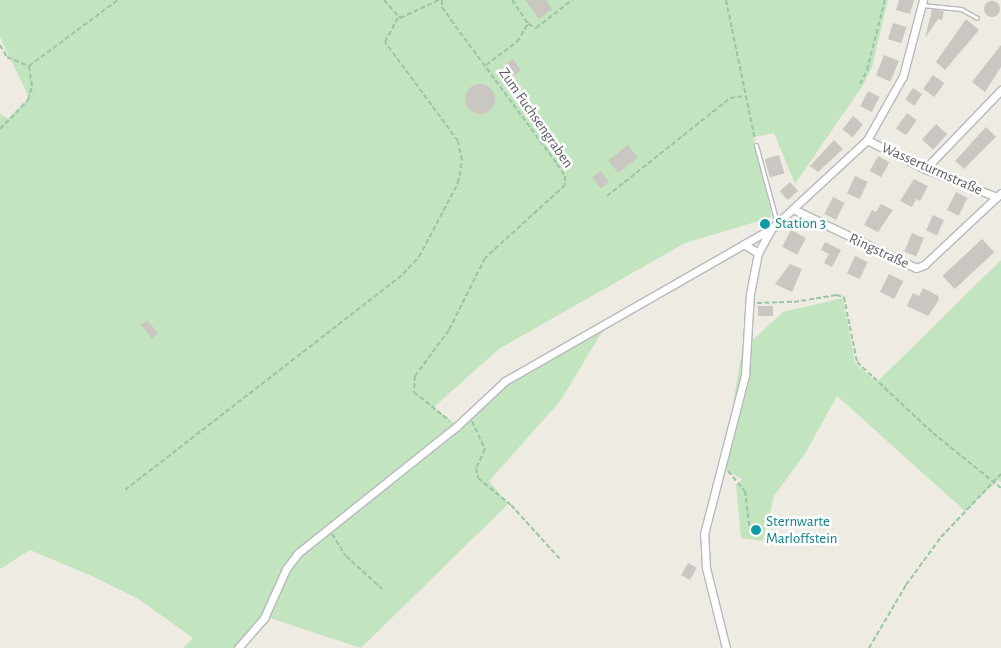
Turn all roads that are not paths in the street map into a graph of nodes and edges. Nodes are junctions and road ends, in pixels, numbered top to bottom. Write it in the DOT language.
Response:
graph roads {
  1 [pos="922,2"];
  2 [pos="977,18"];
  3 [pos="1001,90"];
  4 [pos="867,140"];
  5 [pos="756,145"];
  6 [pos="925,169"];
  7 [pos="999,195"];
  8 [pos="793,209"];
  9 [pos="775,225"];
  10 [pos="744,244"];
  11 [pos="758,253"];
  12 [pos="238,648"];
  13 [pos="726,648"];
  1 -- 2 [label="lane"];
  1 -- 4 [label="street"];
  3 -- 6 [label="street"];
  4 -- 6 [label="street, Wasserturmstraße"];
  4 -- 8 [label="street"];
  5 -- 9 [label="lane"];
  6 -- 7 [label="street, Wasserturmstraße"];
  7 -- 8 [label="street, Ringstraße"];
  8 -- 9 [label="street"];
  9 -- 10 [label="street"];
  9 -- 11 [label="street"];
  10 -- 11 [label="street"];
  10 -- 12 [label="street"];
  11 -- 13 [label="street"];
}
